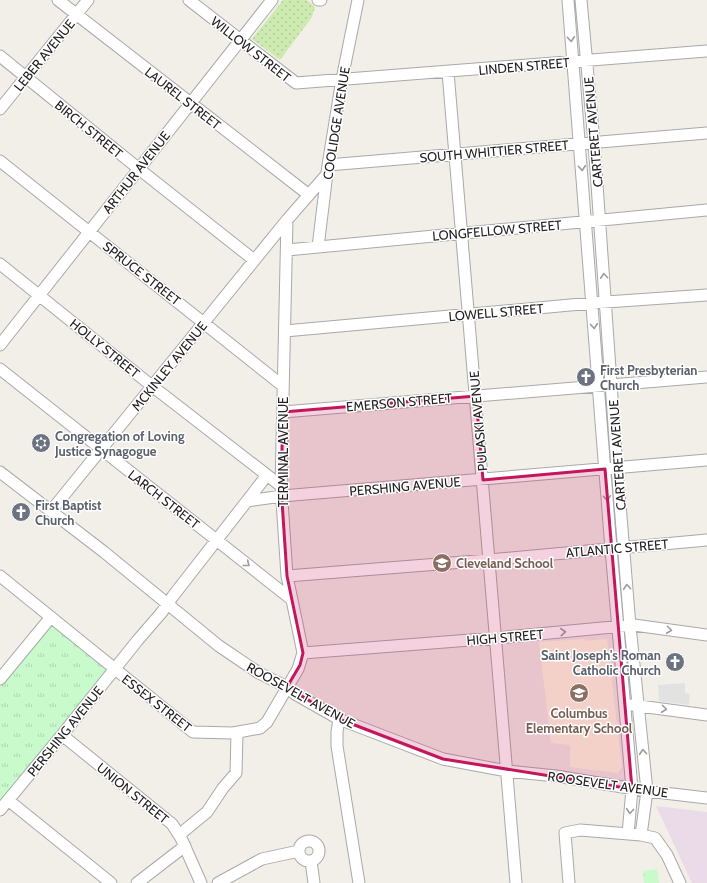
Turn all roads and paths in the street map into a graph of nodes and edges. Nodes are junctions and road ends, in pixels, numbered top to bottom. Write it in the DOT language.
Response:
graph roads {
  1 [pos="58,0"];
  2 [pos="88,0"];
  3 [pos="189,0"];
  4 [pos="272,0"];
  5 [pos="318,0"];
  6 [pos="322,0"];
  7 [pos="358,0"];
  8 [pos="568,0"];
  9 [pos="581,0"];
  10 [pos="76,14"];
  11 [pos="240,40"];
  12 [pos="707,51"];
  13 [pos="0,56"];
  14 [pos="587,61"];
  15 [pos="572,62"];
  16 [pos="448,72"];
  17 [pos="25,77"];
  18 [pos="342,80"];
  19 [pos="191,103"];
  20 [pos="0,110"];
  21 [pos="707,133"];
  22 [pos="594,142"];
  23 [pos="580,143"];
  24 [pos="456,155"];
  25 [pos="0,161"];
  26 [pos="139,169"];
  27 [pos="328,170"];
  28 [pos="309,196"];
  29 [pos="707,210"];
  30 [pos="287,220"];
  31 [pos="599,220"];
  32 [pos="585,222"];
  33 [pos="89,232"];
  34 [pos="462,233"];
  35 [pos="318,247"];
  36 [pos="287,250"];
  37 [pos="254,260"];
  38 [pos="0,264"];
  39 [pos="39,295"];
  40 [pos="707,295"];
  41 [pos="606,302"];
  42 [pos="592,303"];
  43 [pos="469,315"];
  44 [pos="204,323"];
  45 [pos="285,331"];
  46 [pos="0,345"];
  47 [pos="0,369"];
  48 [pos="707,377"];
  49 [pos="612,385"];
  50 [pos="152,386"];
  51 [pos="283,386"];
  52 [pos="598,386"];
  53 [pos="476,396"];
  54 [pos="283,412"];
  55 [pos="101,450"];
  56 [pos="707,460"];
  57 [pos="617,468"];
  58 [pos="605,469"];
  59 [pos="0,472"];
  60 [pos="267,475"];
  61 [pos="483,480"];
  62 [pos="281,491"];
  63 [pos="247,501"];
  64 [pos="51,511"];
  65 [pos="216,540"];
  66 [pos="707,540"];
  67 [pos="624,548"];
  68 [pos="611,549"];
  69 [pos="489,560"];
  70 [pos="0,576"];
  71 [pos="287,576"];
  72 [pos="291,599"];
  73 [pos="166,604"];
  74 [pos="50,617"];
  75 [pos="630,626"];
  76 [pos="618,627"];
  77 [pos="707,635"];
  78 [pos="496,638"];
  79 [pos="303,653"];
  80 [pos="115,670"];
  81 [pos="0,680"];
  82 [pos="287,687"];
  83 [pos="625,704"];
  84 [pos="638,706"];
  85 [pos="707,715"];
  86 [pos="339,719"];
  87 [pos="237,733"];
  88 [pos="62,735"];
  89 [pos="507,771"];
  90 [pos="632,789"];
  91 [pos="647,791"];
  92 [pos="707,798"];
  93 [pos="8,800"];
  94 [pos="0,810"];
  95 [pos="628,834"];
  96 [pos="179,835"];
  97 [pos="641,835"];
  98 [pos="185,846"];
  99 [pos="299,851"];
  100 [pos="311,861"];
  101 [pos="111,883"];
  102 [pos="137,883"];
  103 [pos="201,883"];
  104 [pos="218,883"];
  105 [pos="314,883"];
  106 [pos="359,883"];
  107 [pos="516,883"];
  108 [pos="570,883"];
  109 [pos="680,883"];
  1 -- 10 [label="street, LAUREL STREET"];
  2 -- 10 [label="street, LEBER AVENUE"];
  3 -- 11 [label="street, WILLOW STREET"];
  4 -- 11 [label="street, ARTHUR AVENUE"];
  5 -- 6 [label="street"];
  7 -- 18 [label="street, COOLIDGE AVENUE"];
  8 -- 15 [label="street, CARTERET AVENUE, one-way"];
  9 -- 14 [label="street, CARTERET AVENUE"];
  10 -- 17 [label="street, LEBER AVENUE"];
  10 -- 19 [label="street, LAUREL STREET"];
  11 -- 18 [label="street, WILLOW STREET"];
  11 -- 19 [label="street, ARTHUR AVENUE"];
  12 -- 14 [label="street, LINDEN STREET"];
  13 -- 17 [label="street, BIRCH STREET"];
  14 -- 15 [label="street, LINDEN STREET"];
  14 -- 22 [label="street, CARTERET AVENUE"];
  15 -- 16 [label="street, LINDEN STREET"];
  15 -- 23 [label="street, CARTERET AVENUE"];
  16 -- 18 [label="street, LINDEN STREET"];
  16 -- 24 [label="street, PULASKI AVENUE"];
  17 -- 20 [label="street, LEBER AVENUE"];
  17 -- 26 [label="street, BIRCH STREET"];
  18 -- 27 [label="street, COOLIDGE AVENUE"];
  19 -- 26 [label="street, ARTHUR AVENUE"];
  19 -- 28 [label="street, LAUREL STREET"];
  21 -- 22 [label="street, SOUTH WHITTIER STREET"];
  22 -- 23 [label="street, SOUTH WHITTIER STREET"];
  22 -- 31 [label="street, CARTERET AVENUE"];
  23 -- 24 [label="street, SOUTH WHITTIER STREET"];
  23 -- 32 [label="street, CARTERET AVENUE, one-way"];
  24 -- 27 [label="street, SOUTH WHITTIER STREET"];
  24 -- 34 [label="street, PULASKI AVENUE"];
  25 -- 33 [label="street, SPRUCE STREET"];
  26 -- 33 [label="street, ARTHUR AVENUE"];
  26 -- 37 [label="street, BIRCH STREET"];
  27 -- 28 [label="street, MCKINLEY AVENUE"];
  27 -- 35 [label="street, COOLIDGE AVENUE"];
  28 -- 30 [label="street, MCKINLEY AVENUE"];
  29 -- 31 [label="street, LONGFELLOW STREET"];
  30 -- 36 [label="street"];
  30 -- 37 [label="street, MCKINLEY AVENUE"];
  31 -- 32 [label="street, LONGFELLOW STREET"];
  41 -- 31 [label="street, CARTERET AVENUE, one-way"];
  32 -- 34 [label="street, LONGFELLOW STREET"];
  32 -- 42 [label="street, CARTERET AVENUE"];
  33 -- 39 [label="street, ARTHUR AVENUE"];
  33 -- 44 [label="street, SPRUCE STREET"];
  34 -- 35 [label="street, LONGFELLOW STREET"];
  34 -- 43 [label="street, PULASKI AVENUE"];
  35 -- 36 [label="street, LONGFELLOW STREET"];
  36 -- 45 [label="street, TERMINAL AVENUE"];
  37 -- 44 [label="street, MCKINLEY AVENUE"];
  38 -- 39 [label="street, HOLLY STREET"];
  39 -- 46 [label="street, ARTHUR AVENUE"];
  39 -- 50 [label="street, HOLLY STREET"];
  40 -- 41 [label="street, LOWELL STREET"];
  41 -- 42 [label="street, LOWELL STREET"];
  41 -- 49 [label="street, CARTERET AVENUE"];
  42 -- 43 [label="street, LOWELL STREET"];
  42 -- 52 [label="street, CARTERET AVENUE, one-way"];
  43 -- 45 [label="street, LOWELL STREET"];
  43 -- 53 [label="street, PULASKI AVENUE"];
  44 -- 50 [label="street, MCKINLEY AVENUE"];
  44 -- 51 [label="street, SPRUCE STREET"];
  45 -- 51 [label="street, TERMINAL AVENUE"];
  47 -- 55 [label="street, LARCH STREET"];
  48 -- 49 [label="street, EMERSON STREET"];
  49 -- 52 [label="street, EMERSON STREET"];
  49 -- 57 [label="street, CARTERET AVENUE"];
  50 -- 55 [label="street, MCKINLEY AVENUE"];
  50 -- 60 [label="street, HOLLY STREET"];
  51 -- 54 [label="street, TERMINAL AVENUE"];
  52 -- 53 [label="street, EMERSON STREET"];
  52 -- 58 [label="street, CARTERET AVENUE"];
  53 -- 54 [label="street, EMERSON STREET"];
  53 -- 61 [label="street, PULASKI AVENUE"];
  54 -- 62 [label="street, TERMINAL AVENUE"];
  55 -- 64 [label="street, MCKINLEY AVENUE"];
  55 -- 65 [label="street, LARCH STREET"];
  56 -- 57 [label="street, PERSHING AVENUE"];
  57 -- 58 [label="street, PERSHING AVENUE"];
  57 -- 67 [label="street, CARTERET AVENUE"];
  58 -- 61 [label="street, PERSHING AVENUE"];
  58 -- 68 [label="street, CARTERET AVENUE, one-way"];
  59 -- 64 [label="street, ROOSEVELT AVENUE"];
  60 -- 62 [label="street, HOLLY STREET"];
  60 -- 63 [label="street, PERSHING AVENUE"];
  61 -- 62 [label="street, PERSHING AVENUE"];
  61 -- 69 [label="street, PULASKI AVENUE"];
  62 -- 63 [label="street, PERSHING AVENUE"];
  62 -- 71 [label="street, TERMINAL AVENUE"];
  63 -- 65 [label="street, PERSHING AVENUE"];
  64 -- 73 [label="street, ROOSEVELT AVENUE"];
  65 -- 72 [label="street, LARCH STREET, one-way"];
  65 -- 73 [label="street, PERSHING AVENUE"];
  66 -- 67 [label="street, ATLANTIC STREET"];
  67 -- 68 [label="street, ATLANTIC STREET"];
  75 -- 67 [label="street, CARTERET AVENUE, one-way"];
  68 -- 69 [label="street, ATLANTIC STREET"];
  68 -- 76 [label="street, CARTERET AVENUE"];
  69 -- 71 [label="street, ATLANTIC STREET"];
  69 -- 78 [label="street, PULASKI AVENUE"];
  70 -- 74 [label="street, ESSEX STREET"];
  71 -- 72 [label="street, TERMINAL AVENUE"];
  72 -- 79 [label="street, TERMINAL AVENUE"];
  73 -- 80 [label="street, PERSHING AVENUE"];
  73 -- 82 [label="street, ROOSEVELT AVENUE"];
  74 -- 80 [label="street, ESSEX STREET"];
  74 -- 81 [label="street"];
  75 -- 76 [label="street, HIGH STREET"];
  75 -- 77 [label="street, HIGH STREET, one-way"];
  75 -- 84 [label="street, CARTERET AVENUE"];
  78 -- 76 [label="street, HIGH STREET, one-way"];
  76 -- 83 [label="street, CARTERET AVENUE"];
  78 -- 79 [label="street, HIGH STREET"];
  78 -- 89 [label="street, PULASKI AVENUE"];
  79 -- 82 [label="street, ESSEX STREET"];
  80 -- 87 [label="street, ESSEX STREET"];
  80 -- 88 [label="street, PERSHING AVENUE"];
  82 -- 86 [label="street, ROOSEVELT AVENUE"];
  82 -- 87 [label="street, ESSEX STREET"];
  83 -- 84 [label="street"];
  83 -- 90 [label="street, CARTERET AVENUE"];
  84 -- 85 [label="street, one-way"];
  91 -- 84 [label="street, CARTERET AVENUE, one-way"];
  86 -- 89 [label="street, ROOSEVELT AVENUE"];
  86 -- 106 [label="street"];
  87 -- 96 [label="street"];
  88 -- 93 [label="street, PERSHING AVENUE"];
  88 -- 96 [label="street, UNION STREET"];
  89 -- 90 [label="street, ROOSEVELT AVENUE"];
  89 -- 107 [label="street, PULASKI AVENUE"];
  90 -- 91 [label="street, ROOSEVELT AVENUE"];
  90 -- 95 [label="street, CARTERET AVENUE, one-way"];
  91 -- 92 [label="street, ROOSEVELT AVENUE"];
  91 -- 97 [label="street, CARTERET AVENUE"];
  93 -- 94 [label="street, PERSHING AVENUE"];
  93 -- 101 [label="street"];
  95 -- 97 [label="street"];
  95 -- 108 [label="street"];
  96 -- 98 [label="street, UNION STREET"];
  97 -- 109 [label="street"];
  98 -- 102 [label="street"];
  98 -- 103 [label="street, UNION STREET"];
  99 -- 100 [label="street"];
  99 -- 100 [label="street"];
  99 -- 104 [label="street"];
  100 -- 105 [label="street"];
}
